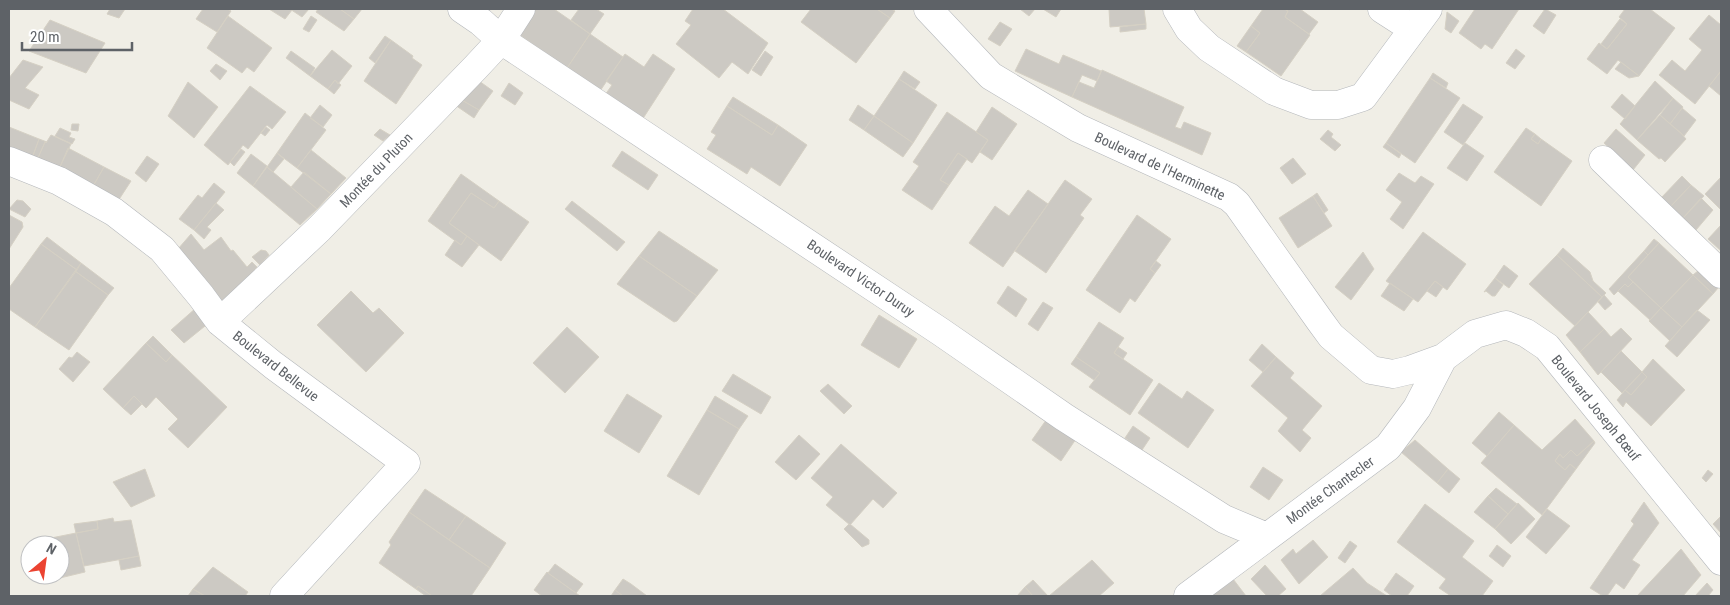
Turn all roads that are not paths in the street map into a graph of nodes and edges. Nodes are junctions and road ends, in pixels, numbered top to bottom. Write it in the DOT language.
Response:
graph roads {
  1 [pos="462,9"];
  2 [pos="521,9"];
  3 [pos="928,9"];
  4 [pos="1177,9"];
  5 [pos="1382,9"];
  6 [pos="1421,19"];
  7 [pos="501,40"];
  8 [pos="1603,160"];
  9 [pos="9,162"];
  10 [pos="1721,274"];
  11 [pos="220,322"];
  12 [pos="1443,358"];
  13 [pos="1267,536"];
  14 [pos="1721,561"];
  15 [pos="284,596"];
  16 [pos="1188,596"];
  1 -- 7 [label="street, Boulevard Victor Duruy"];
  2 -- 7 [label="street, Montée du Pluton"];
  3 -- 12 [label="street, Boulevard de l'Herminette"];
  4 -- 6 [label="street"];
  5 -- 6 [label="street"];
  7 -- 11 [label="street, Montée du Pluton"];
  7 -- 13 [label="street, Boulevard Victor Duruy"];
  8 -- 10 [label="street"];
  9 -- 11 [label="street, Boulevard Bellevue"];
  11 -- 15 [label="street, Boulevard Bellevue"];
  12 -- 13 [label="street, Montée Chantecler"];
  12 -- 14 [label="street, Boulevard Joseph Bœuf"];
  13 -- 16 [label="street, Montée Chantecler"];
}
